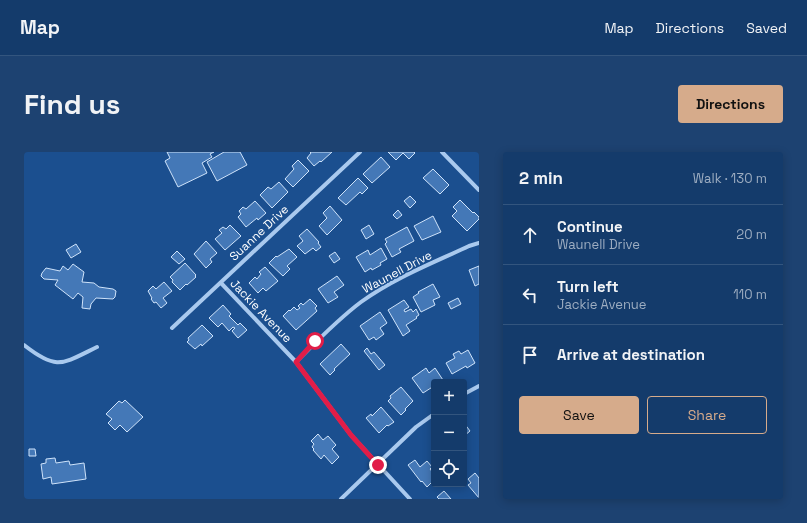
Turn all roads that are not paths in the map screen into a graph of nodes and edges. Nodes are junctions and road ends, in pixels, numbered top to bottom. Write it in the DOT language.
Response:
graph roads {
  1 [pos="360,152"];
  2 [pos="442,152"];
  3 [pos="479,190"];
  4 [pos="479,243"];
  5 [pos="221,283"];
  6 [pos="172,328"];
  7 [pos="24,345"];
  8 [pos="97,347"];
  9 [pos="296,362"];
  10 [pos="479,386"];
  11 [pos="467,392"];
  12 [pos="433,415"];
  13 [pos="378,465"];
  14 [pos="341,499"];
  15 [pos="410,499"];
  1 -- 5 [label="street, Suanne Drive"];
  2 -- 3 [label="street"];
  4 -- 9 [label="street, Waunell Drive"];
  5 -- 6 [label="street, Suanne Drive"];
  5 -- 9 [label="street, Jackie Avenue"];
  7 -- 8 [label="street"];
  9 -- 13 [label="street, Jackie Avenue"];
  10 -- 11 [label="street"];
  12 -- 13 [label="street"];
  13 -- 14 [label="street"];
  13 -- 15 [label="street, Jackie Avenue"];
}
